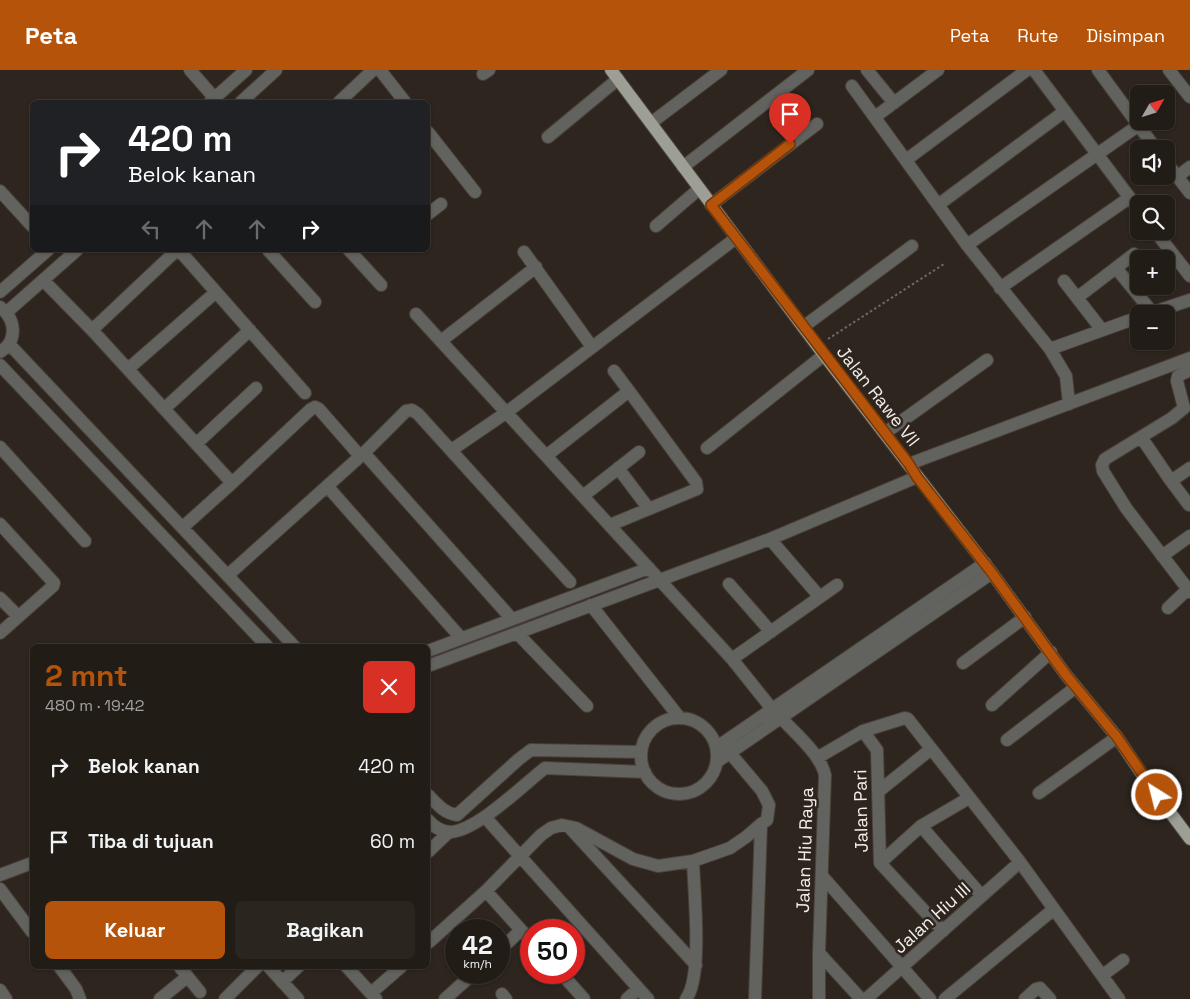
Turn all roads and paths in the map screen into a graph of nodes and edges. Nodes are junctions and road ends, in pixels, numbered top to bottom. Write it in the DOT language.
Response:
graph roads {
  1 [pos="190,70"];
  2 [pos="246,70"];
  3 [pos="276,70"];
  4 [pos="373,70"];
  5 [pos="380,70"];
  6 [pos="721,70"];
  7 [pos="808,70"];
  8 [pos="867,70"];
  9 [pos="938,70"];
  10 [pos="1027,70"];
  11 [pos="1034,70"];
  12 [pos="1098,70"];
  13 [pos="1169,70"];
  14 [pos="614,74"];
  15 [pos="1186,84"];
  16 [pos="852,86"];
  17 [pos="1190,98"];
  18 [pos="213,100"];
  19 [pos="215,100"];
  20 [pos="243,100"];
  21 [pos="341,100"];
  22 [pos="403,100"];
  23 [pos="894,103"];
  24 [pos="1064,111"];
  25 [pos="1130,114"];
  26 [pos="874,117"];
  27 [pos="651,123"];
  28 [pos="817,124"];
  29 [pos="1131,130"];
  30 [pos="430,135"];
  31 [pos="548,137"];
  32 [pos="1097,154"];
  33 [pos="906,160"];
  34 [pos="682,167"];
  35 [pos="1190,168"];
  36 [pos="1175,174"];
  37 [pos="1177,177"];
  38 [pos="699,189"];
  39 [pos="0,191"];
  40 [pos="475,192"];
  41 [pos="1190,193"];
  42 [pos="1128,198"];
  43 [pos="441,204"];
  44 [pos="711,205"];
  45 [pos="938,205"];
  46 [pos="430,212"];
  47 [pos="30,224"];
  48 [pos="656,226"];
  49 [pos="736,238"];
  50 [pos="1162,240"];
  51 [pos="967,245"];
  52 [pos="912,246"];
  53 [pos="45,252"];
  54 [pos="57,252"];
  55 [pos="75,252"];
  56 [pos="176,252"];
  57 [pos="180,252"];
  58 [pos="270,252"];
  59 [pos="350,252"];
  60 [pos="524,252"];
  61 [pos="1130,257"];
  62 [pos="65,261"];
  63 [pos="944,264"];
  64 [pos="536,267"];
  65 [pos="1116,268"];
  66 [pos="1190,276"];
  67 [pos="43,280"];
  68 [pos="1064,280"];
  69 [pos="381,285"];
  70 [pos="2,286"];
  71 [pos="1000,288"];
  72 [pos="216,292"];
  73 [pos="1078,297"];
  74 [pos="1190,300"];
  75 [pos="21,301"];
  76 [pos="315,302"];
  77 [pos="1144,305"];
  78 [pos="1175,305"];
  79 [pos="3,310"];
  80 [pos="416,314"];
  81 [pos="1130,320"];
  82 [pos="803,327"];
  83 [pos="92,330"];
  84 [pos="250,330"];
  85 [pos="1102,330"];
  86 [pos="441,341"];
  87 [pos="592,347"];
  88 [pos="4,348"];
  89 [pos="1050,349"];
  90 [pos="821,350"];
  91 [pos="1190,358"];
  92 [pos="987,360"];
  93 [pos="0,366"];
  94 [pos="128,369"];
  95 [pos="1190,370"];
  96 [pos="614,371"];
  97 [pos="256,388"];
  98 [pos="629,391"];
  99 [pos="305,393"];
  100 [pos="1069,404"];
  101 [pos="164,409"];
  102 [pos="1187,410"];
  103 [pos="506,412"];
  104 [pos="885,433"];
  105 [pos="1141,437"];
  106 [pos="196,444"];
  107 [pos="447,446"];
  108 [pos="0,447"];
  109 [pos="707,448"];
  110 [pos="638,452"];
  111 [pos="362,454"];
  112 [pos="546,456"];
  113 [pos="909,464"];
  114 [pos="618,468"];
  115 [pos="1190,468"];
  116 [pos="917,477"];
  117 [pos="1171,481"];
  118 [pos="232,483"];
  119 [pos="327,486"];
  120 [pos="583,496"];
  121 [pos="1189,505"];
  122 [pos="649,509"];
  123 [pos="0,524"];
  124 [pos="610,525"];
  125 [pos="182,527"];
  126 [pos="1190,536"];
  127 [pos="770,539"];
  128 [pos="86,542"];
  129 [pos="204,550"];
  130 [pos="1162,556"];
  131 [pos="189,563"];
  132 [pos="649,568"];
  133 [pos="989,568"];
  134 [pos="228,576"];
  135 [pos="660,580"];
  136 [pos="570,582"];
  137 [pos="729,584"];
  138 [pos="837,585"];
  139 [pos="1189,591"];
  140 [pos="819,596"];
  141 [pos="0,598"];
  142 [pos="591,605"];
  143 [pos="1168,608"];
  144 [pos="18,616"];
  145 [pos="1025,617"];
  146 [pos="511,618"];
  147 [pos="771,632"];
  148 [pos="0,633"];
  149 [pos="517,633"];
  150 [pos="461,638"];
  151 [pos="265,644"];
  152 [pos="292,644"];
  153 [pos="430,650"];
  154 [pos="1051,652"];
  155 [pos="732,659"];
  156 [pos="963,663"];
  157 [pos="430,665"];
  158 [pos="1076,687"];
  159 [pos="992,705"];
  160 [pos="587,706"];
  161 [pos="777,713"];
  162 [pos="679,717"];
  163 [pos="863,731"];
  164 [pos="1117,737"];
  165 [pos="1007,740"];
  166 [pos="717,747"];
  167 [pos="931,749"];
  168 [pos="641,752"];
  169 [pos="730,753"];
  170 [pos="817,758"];
  171 [pos="718,761"];
  172 [pos="645,772"];
  173 [pos="879,791"];
  174 [pos="1040,793"];
  175 [pos="430,797"];
  176 [pos="970,798"];
  177 [pos="485,817"];
  178 [pos="430,822"];
  179 [pos="761,824"];
  180 [pos="568,826"];
  181 [pos="921,826"];
  182 [pos="449,832"];
  183 [pos="1190,839"];
  184 [pos="430,850"];
  185 [pos="520,857"];
  186 [pos="693,862"];
  187 [pos="1020,862"];
  188 [pos="880,863"];
  189 [pos="30,864"];
  190 [pos="0,875"];
  191 [pos="823,877"];
  192 [pos="0,889"];
  193 [pos="486,891"];
  194 [pos="982,896"];
  195 [pos="1054,909"];
  196 [pos="30,929"];
  197 [pos="520,929"];
  198 [pos="520,931"];
  199 [pos="943,931"];
  200 [pos="510,940"];
  201 [pos="430,941"];
  202 [pos="819,953"];
  203 [pos="1123,960"];
  204 [pos="696,965"];
  205 [pos="901,968"];
  206 [pos="61,969"];
  207 [pos="181,969"];
  208 [pos="255,969"];
  209 [pos="271,969"];
  210 [pos="296,969"];
  211 [pos="349,969"];
  212 [pos="399,969"];
  213 [pos="1103,975"];
  214 [pos="187,977"];
  215 [pos="282,982"];
  216 [pos="462,984"];
  217 [pos="571,984"];
  218 [pos="638,989"];
  219 [pos="0,990"];
  220 [pos="200,992"];
  221 [pos="374,996"];
  222 [pos="1117,998"];
  223 [pos="6,999"];
  224 [pos="80,999"];
  225 [pos="160,999"];
  226 [pos="225,999"];
  227 [pos="298,999"];
  228 [pos="446,999"];
  229 [pos="584,999"];
  230 [pos="627,999"];
  231 [pos="648,999"];
  232 [pos="686,999"];
  233 [pos="755,999"];
  234 [pos="819,999"];
  235 [pos="861,999"];
  236 [pos="866,999"];
  237 [pos="930,999"];
  238 [pos="945,999"];
  239 [pos="1024,999"];
  240 [pos="1050,999"];
  1 -- 18 [label="street"];
  2 -- 19 [label="street"];
  3 -- 20 [label="street"];
  4 -- 21 [label="street"];
  5 -- 22 [label="street"];
  6 -- 27 [label="street"];
  7 -- 34 [label="street"];
  8 -- 23 [label="street"];
  9 -- 23 [label="street"];
  10 -- 33 [label="street"];
  11 -- 24 [label="street"];
  12 -- 25 [label="street"];
  13 -- 15 [label="street"];
  14 -- 27 [label="main road, Jalan Rawe VII"];
  14 -- 31 [label="street"];
  15 -- 17 [label="street"];
  16 -- 26 [label="street"];
  23 -- 26 [label="street"];
  24 -- 32 [label="street"];
  24 -- 45 [label="street"];
  26 -- 33 [label="street"];
  27 -- 34 [label="main road, Jalan Rawe VII"];
  28 -- 44 [label="street"];
  29 -- 32 [label="street"];
  30 -- 40 [label="street"];
  32 -- 42 [label="street"];
  32 -- 51 [label="street"];
  33 -- 45 [label="street"];
  34 -- 38 [label="main road, Jalan Rawe VII"];
  35 -- 37 [label="street"];
  36 -- 37 [label="street"];
  37 -- 41 [label="street"];
  38 -- 44 [label="main road, Jalan Rawe VII"];
  38 -- 48 [label="street"];
  39 -- 47 [label="street"];
  42 -- 71 [label="street"];
  43 -- 46 [label="street"];
  44 -- 49 [label="main road, Jalan Rawe VII"];
  45 -- 51 [label="street"];
  49 -- 82 [label="main road, Jalan Rawe VII"];
  49 -- 87 [label="street"];
  50 -- 66 [label="street"];
  51 -- 71 [label="street"];
  52 -- 82 [label="street"];
  53 -- 70 [label="street"];
  54 -- 62 [label="street"];
  55 -- 62 [label="street"];
  56 -- 83 [label="street"];
  57 -- 72 [label="street"];
  58 -- 76 [label="street"];
  59 -- 69 [label="street"];
  60 -- 64 [label="street"];
  61 -- 65 [label="street"];
  62 -- 67 [label="street"];
  63 -- 90 [label="path"];
  64 -- 86 [label="street"];
  64 -- 87 [label="street"];
  65 -- 73 [label="street"];
  65 -- 77 [label="street"];
  67 -- 75 [label="street"];
  67 -- 83 [label="street"];
  68 -- 73 [label="street"];
  70 -- 75 [label="street"];
  71 -- 89 [label="street"];
  72 -- 84 [label="street"];
  72 -- 94 [label="street"];
  73 -- 85 [label="street"];
  74 -- 78 [label="street"];
  75 -- 79 [label="street"];
  79 -- 88 [label="street"];
  80 -- 86 [label="street, Jalan Hiu Raya"];
  81 -- 85 [label="street"];
  82 -- 90 [label="main road, Jalan Rawe VII"];
  83 -- 94 [label="street"];
  84 -- 99 [label="street"];
  84 -- 101 [label="street"];
  85 -- 89 [label="street"];
  86 -- 103 [label="street, Jalan Hiu Raya"];
  87 -- 103 [label="street"];
  88 -- 125 [label="street"];
  89 -- 100 [label="street"];
  90 -- 104 [label="main road, Jalan Rawe VII"];
  90 -- 109 [label="street"];
  91 -- 100 [label="street"];
  92 -- 104 [label="street"];
  93 -- 131 [label="street"];
  94 -- 101 [label="street"];
  95 -- 102 [label="street"];
  96 -- 98 [label="street"];
  97 -- 106 [label="street"];
  98 -- 112 [label="street"];
  98 -- 122 [label="street"];
  100 -- 113 [label="street"];
  101 -- 106 [label="street"];
  102 -- 105 [label="street"];
  103 -- 107 [label="street"];
  103 -- 112 [label="street, Jalan Hiu Raya"];
  104 -- 113 [label="main road, Jalan Rawe VII"];
  105 -- 117 [label="street"];
  105 -- 130 [label="street"];
  106 -- 118 [label="street"];
  107 -- 111 [label="street"];
  107 -- 136 [label="street"];
  108 -- 128 [label="street"];
  110 -- 114 [label="street"];
  111 -- 118 [label="street"];
  111 -- 119 [label="street"];
  111 -- 146 [label="street"];
  112 -- 120 [label="street, Jalan Hiu Raya"];
  113 -- 116 [label="main road, Jalan Rawe VII"];
  114 -- 120 [label="street"];
  114 -- 122 [label="street"];
  115 -- 117 [label="street"];
  116 -- 127 [label="street"];
  116 -- 133 [label="main road, Jalan Rawe VII"];
  117 -- 121 [label="street"];
  118 -- 125 [label="street"];
  119 -- 134 [label="street"];
  119 -- 150 [label="street"];
  120 -- 124 [label="street, Jalan Hiu Raya"];
  122 -- 124 [label="street"];
  123 -- 144 [label="street"];
  124 -- 132 [label="street, Jalan Hiu Raya"];
  125 -- 129 [label="street"];
  126 -- 130 [label="street"];
  127 -- 135 [label="street"];
  127 -- 140 [label="street"];
  129 -- 131 [label="street"];
  129 -- 134 [label="street"];
  130 -- 139 [label="street"];
  131 -- 151 [label="street"];
  132 -- 135 [label="street, Jalan Hiu Raya"];
  132 -- 146 [label="street"];
  133 -- 145 [label="main road, Jalan Rawe VII"];
  133 -- 161 [label="street"];
  134 -- 152 [label="street"];
  135 -- 142 [label="street"];
  135 -- 155 [label="street, Jalan Hiu Raya"];
  137 -- 147 [label="street"];
  138 -- 140 [label="street"];
  139 -- 143 [label="street"];
  140 -- 147 [label="street"];
  141 -- 144 [label="street"];
  142 -- 149 [label="street"];
  142 -- 162 [label="street"];
  144 -- 148 [label="street"];
  145 -- 154 [label="main road, Jalan Rawe VII"];
  145 -- 156 [label="street"];
  146 -- 150 [label="street"];
  147 -- 155 [label="street"];
  149 -- 157 [label="street"];
  149 -- 160 [label="street"];
  150 -- 153 [label="street"];
  154 -- 158 [label="main road, Jalan Rawe VII"];
  154 -- 159 [label="street"];
  155 -- 161 [label="street, Jalan Hiu Raya"];
  158 -- 164 [label="main road, Jalan Rawe VII"];
  158 -- 165 [label="street"];
  161 -- 166 [label="street"];
  161 -- 169 [label="street"];
  161 -- 170 [label="street, Jalan Hiu Raya"];
  162 -- 166 [label="street"];
  162 -- 168 [label="street"];
  163 -- 167 [label="street"];
  163 -- 170 [label="street"];
  163 -- 173 [label="street, Jalan Pari"];
  164 -- 174 [label="street"];
  164 -- 183 [label="main road, Jalan Rawe VII"];
  166 -- 171 [label="street"];
  167 -- 173 [label="street"];
  167 -- 176 [label="street"];
  168 -- 172 [label="street"];
  168 -- 175 [label="street"];
  169 -- 171 [label="street"];
  169 -- 179 [label="street"];
  170 -- 191 [label="street, Jalan Hiu Raya"];
  171 -- 172 [label="street"];
  172 -- 177 [label="street"];
  173 -- 188 [label="street, Jalan Pari"];
  176 -- 181 [label="street"];
  176 -- 187 [label="street"];
  177 -- 182 [label="street"];
  177 -- 185 [label="street"];
  178 -- 182 [label="street"];
  179 -- 186 [label="street"];
  179 -- 233 [label="street"];
  180 -- 185 [label="street"];
  180 -- 186 [label="street"];
  180 -- 204 [label="street"];
  181 -- 188 [label="street"];
  181 -- 194 [label="street"];
  182 -- 184 [label="street"];
  185 -- 193 [label="street"];
  185 -- 218 [label="street"];
  186 -- 204 [label="street"];
  187 -- 194 [label="street, Jalan Hiu III"];
  187 -- 195 [label="street"];
  188 -- 199 [label="street, Jalan Pari"];
  189 -- 190 [label="street"];
  191 -- 202 [label="street, Jalan Hiu Raya"];
  191 -- 205 [label="street"];
  192 -- 196 [label="street"];
  193 -- 197 [label="street"];
  193 -- 201 [label="street"];
  194 -- 199 [label="street, Jalan Hiu III"];
  195 -- 213 [label="street"];
  195 -- 238 [label="street"];
  198 -- 200 [label="street"];
  199 -- 205 [label="street, Jalan Hiu III"];
  202 -- 234 [label="street, Jalan Hiu Raya"];
  202 -- 235 [label="street"];
  203 -- 213 [label="street"];
  204 -- 232 [label="street"];
  205 -- 236 [label="street, Jalan Hiu III"];
  205 -- 237 [label="street"];
  206 -- 224 [label="street"];
  207 -- 214 [label="street"];
  208 -- 226 [label="street"];
  209 -- 215 [label="street"];
  210 -- 215 [label="street"];
  211 -- 221 [label="street"];
  212 -- 221 [label="street"];
  213 -- 222 [label="street"];
  214 -- 220 [label="street"];
  214 -- 225 [label="street"];
  215 -- 227 [label="street"];
  216 -- 228 [label="street"];
  217 -- 229 [label="street"];
  218 -- 230 [label="street"];
  218 -- 231 [label="street"];
  219 -- 223 [label="street"];
  239 -- 240 [label="street"];
}
